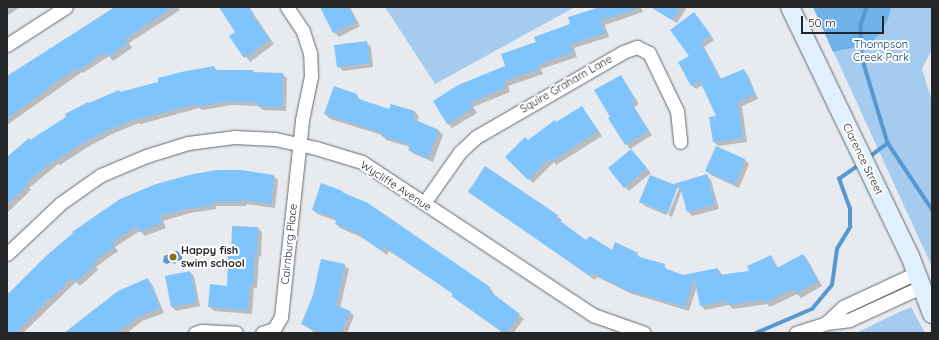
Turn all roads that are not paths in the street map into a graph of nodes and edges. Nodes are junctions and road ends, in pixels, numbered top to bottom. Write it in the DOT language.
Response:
graph roads {
  1 [pos="66,7"];
  2 [pos="288,7"];
  3 [pos="790,7"];
  4 [pos="7,45"];
  5 [pos="680,142"];
  6 [pos="300,144"];
  7 [pos="424,203"];
  8 [pos="7,254"];
  9 [pos="919,280"];
  10 [pos="932,314"];
  11 [pos="195,333"];
  12 [pos="236,333"];
  13 [pos="262,333"];
  14 [pos="644,333"];
  15 [pos="796,333"];
  1 -- 4 [label="street"];
  2 -- 6 [label="street, Cairnburg Place"];
  3 -- 9 [label="street, Clarence Street"];
  5 -- 7 [label="street, Squire Graham Lane"];
  6 -- 7 [label="street, Wycliffe Avenue"];
  6 -- 8 [label="street, Wycliffe Avenue"];
  6 -- 13 [label="street, Cairnburg Place"];
  7 -- 14 [label="street, Wycliffe Avenue"];
  9 -- 10 [label="street, Clarence Street"];
  9 -- 15 [label="street"];
  11 -- 12 [label="street"];
}
